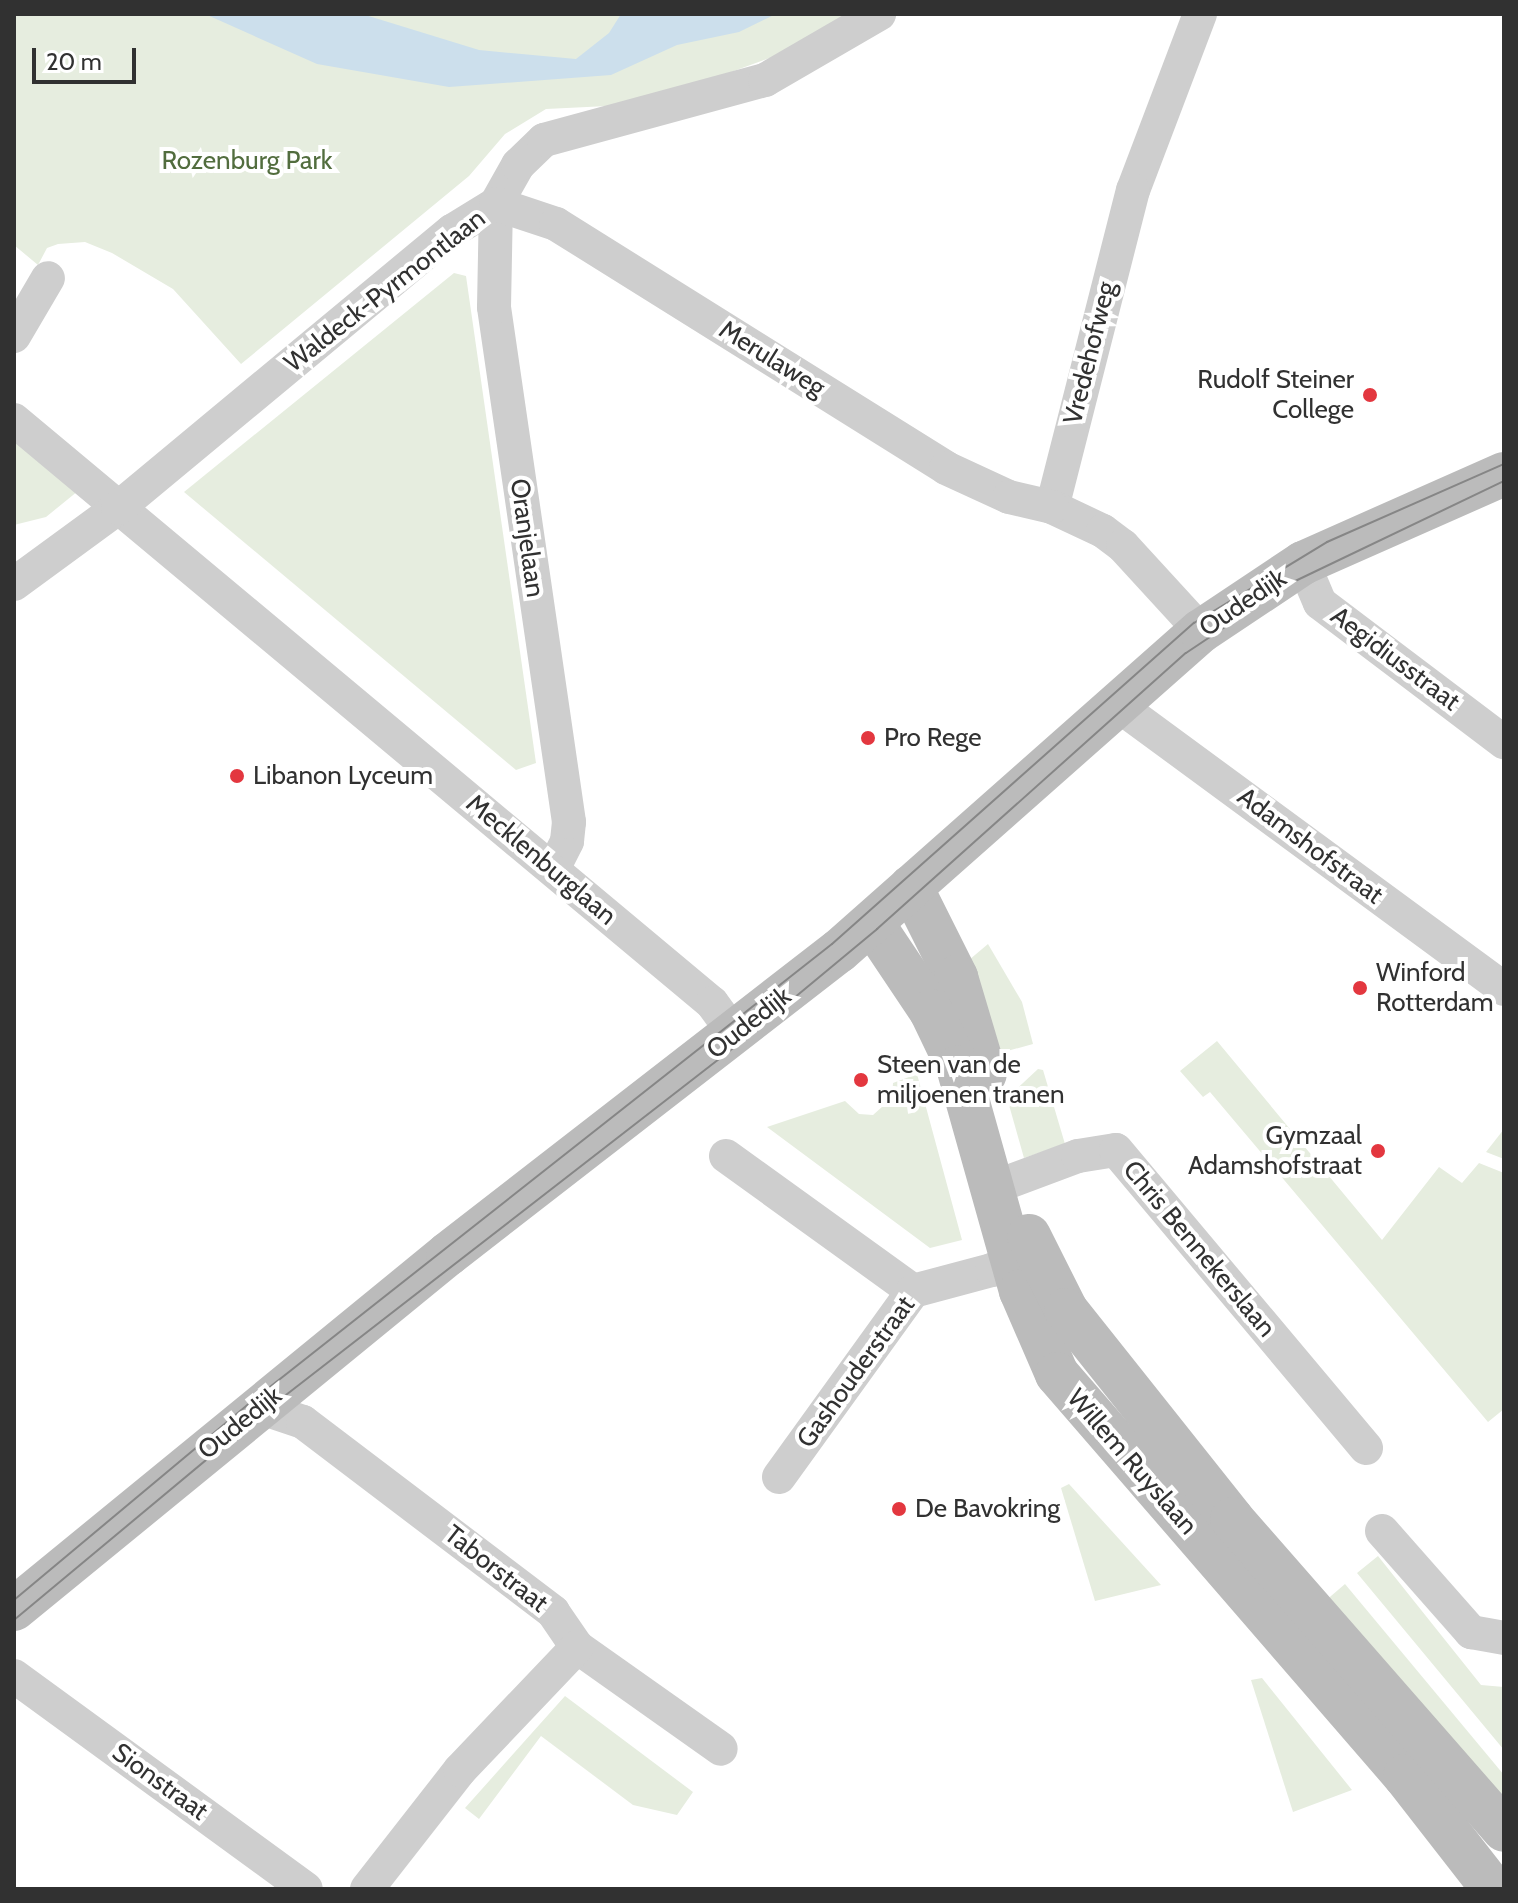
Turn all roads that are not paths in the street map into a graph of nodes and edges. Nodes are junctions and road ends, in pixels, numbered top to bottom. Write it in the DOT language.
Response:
graph roads {
  1 [pos="879,14"];
  2 [pos="1200,14"];
  3 [pos="496,204"];
  4 [pos="48,278"];
  5 [pos="14,336"];
  6 [pos="14,420"];
  7 [pos="1504,474"];
  8 [pos="1052,507"];
  9 [pos="118,508"];
  10 [pos="1303,563"];
  11 [pos="14,584"];
  12 [pos="1201,631"];
  13 [pos="1115,703"];
  14 [pos="1504,742"];
  15 [pos="553,869"];
  16 [pos="911,887"];
  17 [pos="872,923"];
  18 [pos="1504,989"];
  19 [pos="735,1035"];
  20 [pos="726,1156"];
  21 [pos="1002,1184"];
  22 [pos="1023,1256"];
  23 [pos="913,1291"];
  24 [pos="258,1407"];
  25 [pos="1366,1448"];
  26 [pos="779,1477"];
  27 [pos="1382,1531"];
  28 [pos="14,1609"];
  29 [pos="1504,1638"];
  30 [pos="577,1647"];
  31 [pos="14,1676"];
  32 [pos="721,1749"];
  33 [pos="1504,1830"];
  34 [pos="306,1889"];
  35 [pos="367,1889"];
  36 [pos="1493,1889"];
  1 -- 3 [label="street, Waldeck-Pyrmontlaan"];
  2 -- 8 [label="street, Vredehofweg"];
  3 -- 8 [label="street, Merulaweg"];
  3 -- 9 [label="street, Waldeck-Pyrmontlaan"];
  3 -- 15 [label="street, Oranjelaan"];
  4 -- 5 [label="street"];
  6 -- 9 [label="street, Mecklenburglaan"];
  7 -- 10 [label="street, Oudedijk"];
  8 -- 12 [label="street"];
  9 -- 11 [label="street"];
  9 -- 15 [label="street, Mecklenburglaan"];
  10 -- 12 [label="street, Oudedijk"];
  10 -- 14 [label="street, Aegidiusstraat"];
  12 -- 13 [label="street, Oudedijk"];
  13 -- 16 [label="street, Oudedijk"];
  13 -- 18 [label="street, Adamshofstraat"];
  15 -- 19 [label="street, Mecklenburglaan"];
  16 -- 17 [label="street, Oudedijk"];
  16 -- 21 [label="street, Willem Ruyslaan"];
  17 -- 19 [label="street, Oudedijk"];
  17 -- 21 [label="street, Willem Ruyslaan"];
  19 -- 24 [label="street, Oudedijk"];
  20 -- 23 [label="street"];
  21 -- 22 [label="street, Willem Ruyslaan"];
  21 -- 25 [label="street, Chris Bennekerslaan"];
  22 -- 23 [label="street, Gashouderstraat"];
  22 -- 33 [label="street, Willem Ruyslaan"];
  22 -- 36 [label="street, Willem Ruyslaan"];
  23 -- 26 [label="street, Gashouderstraat"];
  24 -- 28 [label="street, Oudedijk"];
  24 -- 30 [label="street, Taborstraat"];
  27 -- 29 [label="street"];
  30 -- 32 [label="street, Taborstraat"];
  30 -- 35 [label="street"];
  31 -- 34 [label="street, Sionstraat"];
}
